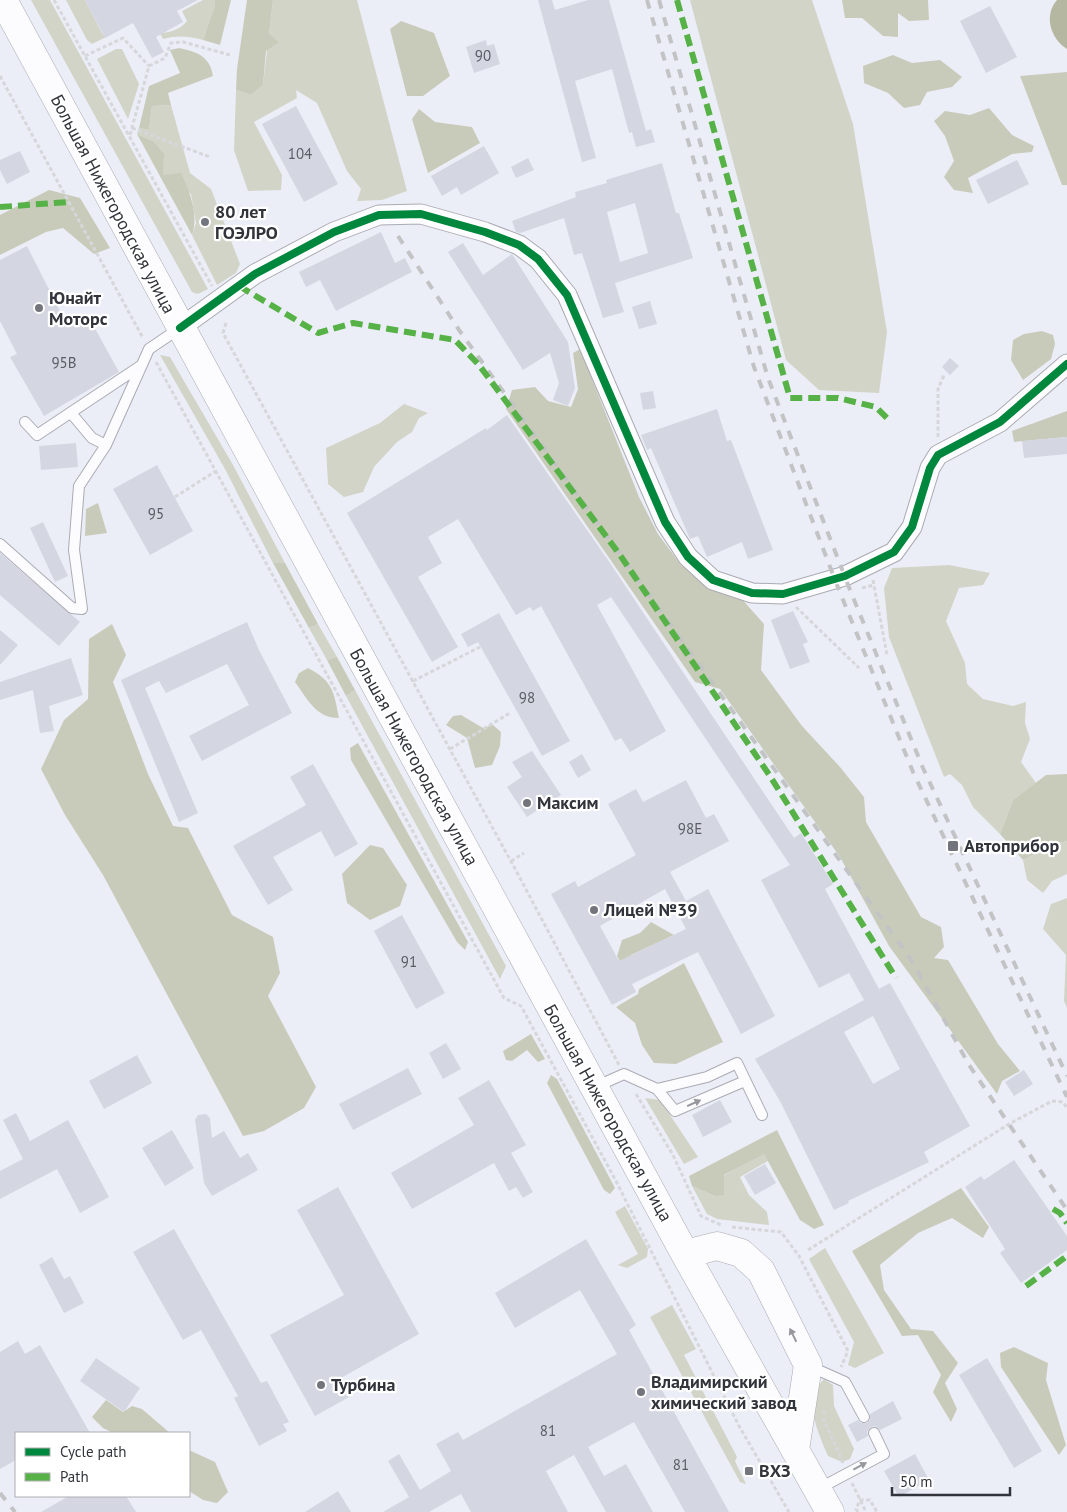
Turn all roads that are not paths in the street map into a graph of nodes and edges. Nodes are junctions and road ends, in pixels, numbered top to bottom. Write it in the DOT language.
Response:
graph roads {
  1 [pos="3,0"];
  2 [pos="180,328"];
  3 [pos="143,364"];
  4 [pos="1067,364"];
  5 [pos="71,413"];
  6 [pos="25,422"];
  7 [pos="106,445"];
  8 [pos="0,544"];
  9 [pos="746,1081"];
  10 [pos="594,1087"];
  11 [pos="657,1089"];
  12 [pos="762,1115"];
  13 [pos="685,1254"];
  14 [pos="808,1366"];
  15 [pos="864,1417"];
  16 [pos="874,1434"];
  17 [pos="795,1450"];
  18 [pos="823,1501"];
  1 -- 2 [label="main road, Большая Нижегородская улица"];
  2 -- 3 [label="lane"];
  2 -- 4 [label="street"];
  2 -- 10 [label="main road, Большая Нижегородская улица"];
  3 -- 5 [label="lane"];
  3 -- 7 [label="lane"];
  5 -- 6 [label="lane"];
  5 -- 7 [label="lane"];
  7 -- 8 [label="lane"];
  9 -- 11 [label="lane"];
  11 -- 9 [label="lane, one-way"];
  9 -- 12 [label="lane"];
  10 -- 11 [label="lane"];
  10 -- 13 [label="main road, Большая Нижегородская улица"];
  14 -- 13 [label="main road, one-way"];
  13 -- 17 [label="main road, Большая Нижегородская улица"];
  14 -- 15 [label="lane"];
  14 -- 17 [label="main road"];
  18 -- 16 [label="lane, one-way"];
  17 -- 18 [label="main road, Большая Нижегородская улица"];
}
